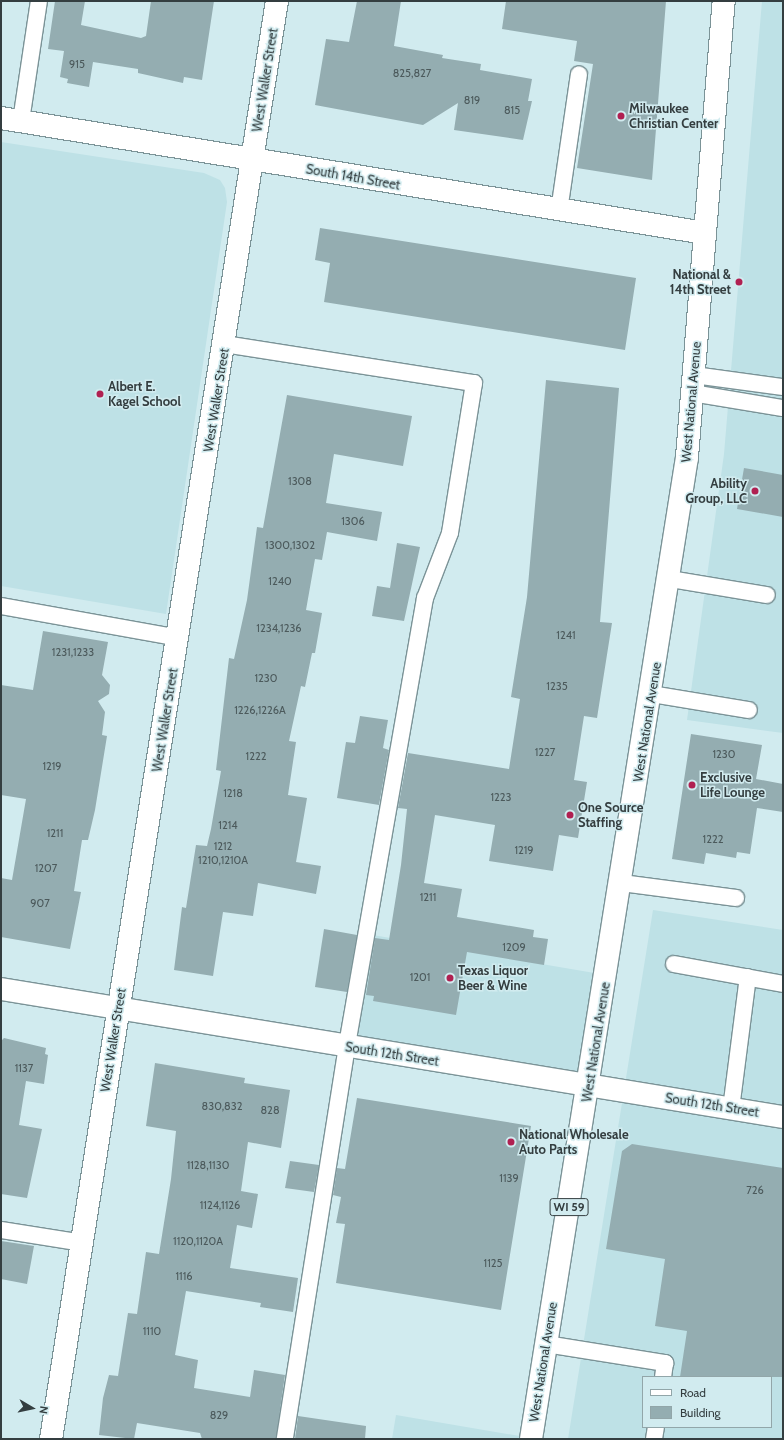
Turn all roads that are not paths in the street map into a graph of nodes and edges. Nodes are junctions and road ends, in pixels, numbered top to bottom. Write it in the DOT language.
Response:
graph roads {
  1 [pos="39,1"];
  2 [pos="277,1"];
  3 [pos="724,1"];
  4 [pos="579,74"];
  5 [pos="11,119"];
  6 [pos="253,159"];
  7 [pos="559,211"];
  8 [pos="705,233"];
  9 [pos="224,344"];
  10 [pos="693,384"];
  11 [pos="783,387"];
  12 [pos="783,408"];
  13 [pos="670,579"];
  14 [pos="767,595"];
  15 [pos="1,606"];
  16 [pos="179,638"];
  17 [pos="651,694"];
  18 [pos="749,710"];
  19 [pos="622,883"];
  20 [pos="736,898"];
  21 [pos="674,964"];
  22 [pos="748,977"];
  23 [pos="783,984"];
  24 [pos="1,989"];
  25 [pos="117,1009"];
  26 [pos="347,1046"];
  27 [pos="589,1085"];
  28 [pos="731,1109"];
  29 [pos="783,1117"];
  30 [pos="1,1230"];
  31 [pos="83,1243"];
  32 [pos="546,1344"];
  33 [pos="663,1376"];
  34 [pos="656,1428"];
  35 [pos="51,1439"];
  36 [pos="285,1439"];
  37 [pos="531,1439"];
  38 [pos="654,1439"];
  1 -- 5 [label="lane"];
  2 -- 6 [label="street, West Walker Street"];
  3 -- 8 [label="street, West National Avenue / WI 59"];
  4 -- 7 [label="lane"];
  5 -- 6 [label="street, South 14th Street"];
  6 -- 7 [label="street, South 14th Street"];
  6 -- 9 [label="street, West Walker Street"];
  7 -- 8 [label="street, South 14th Street"];
  8 -- 10 [label="street, West National Avenue / WI 59"];
  9 -- 16 [label="street, West Walker Street"];
  9 -- 26 [label="lane"];
  10 -- 11 [label="lane"];
  10 -- 12 [label="lane"];
  10 -- 13 [label="street, West National Avenue / WI 59"];
  13 -- 14 [label="lane"];
  13 -- 17 [label="street, West National Avenue / WI 59"];
  15 -- 16 [label="lane"];
  16 -- 25 [label="street, West Walker Street"];
  17 -- 18 [label="lane"];
  17 -- 19 [label="street, West National Avenue / WI 59"];
  19 -- 20 [label="lane"];
  19 -- 27 [label="street, West National Avenue / WI 59"];
  21 -- 22 [label="lane"];
  22 -- 23 [label="lane"];
  22 -- 28 [label="lane"];
  24 -- 25 [label="street, South 12th Street"];
  25 -- 26 [label="street, South 12th Street"];
  25 -- 31 [label="street, West Walker Street"];
  26 -- 27 [label="street, South 12th Street"];
  26 -- 36 [label="lane"];
  27 -- 28 [label="street, South 12th Street"];
  27 -- 32 [label="street, West National Avenue / WI 59"];
  28 -- 29 [label="street, South 12th Street"];
  30 -- 31 [label="lane"];
  31 -- 35 [label="street, West Walker Street"];
  32 -- 33 [label="lane"];
  32 -- 37 [label="street, West National Avenue / WI 59"];
  34 -- 38 [label="lane"];
}
